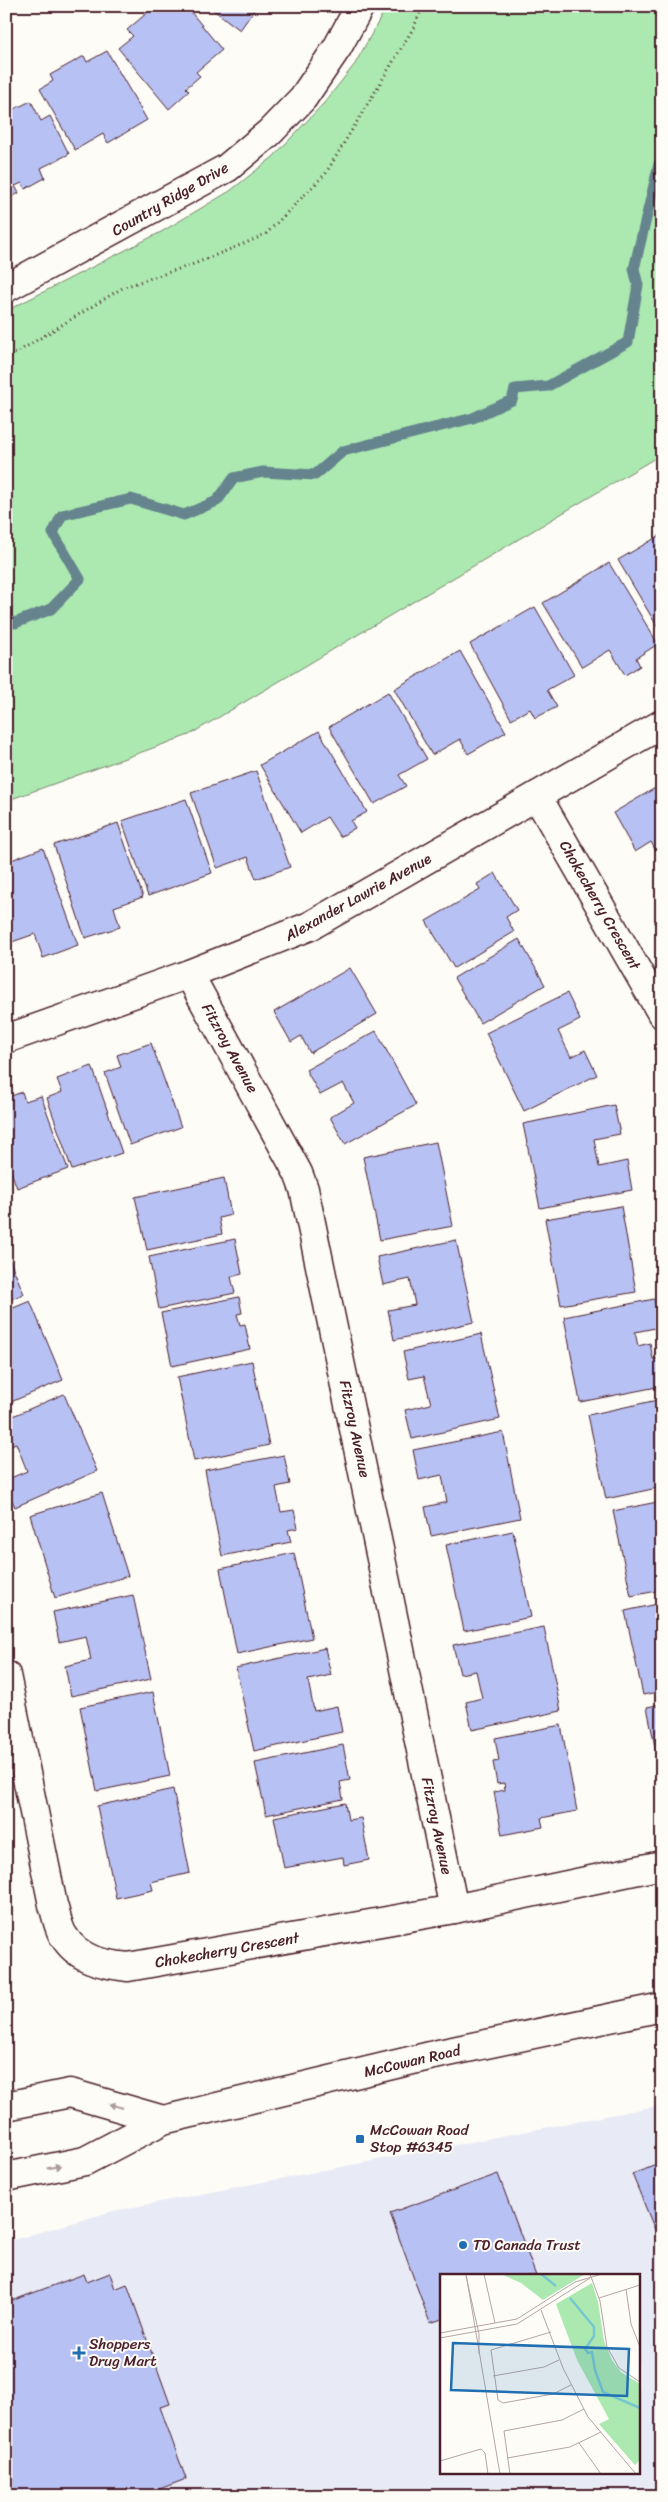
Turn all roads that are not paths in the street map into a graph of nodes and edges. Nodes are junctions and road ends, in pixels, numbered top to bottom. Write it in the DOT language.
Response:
graph roads {
  1 [pos="360,6"];
  2 [pos="6,288"];
  3 [pos="662,724"];
  4 [pos="537,796"];
  5 [pos="189,974"];
  6 [pos="662,1014"];
  7 [pos="6,1039"];
  8 [pos="6,1675"];
  9 [pos="662,1865"];
  10 [pos="454,1909"];
  11 [pos="662,2007"];
  12 [pos="6,2106"];
  13 [pos="163,2120"];
  14 [pos="6,2177"];
  1 -- 2 [label="street, Country Ridge Drive"];
  3 -- 4 [label="street, Alexander Lawrie Avenue"];
  4 -- 5 [label="street, Alexander Lawrie Avenue"];
  4 -- 6 [label="street, Chokecherry Crescent"];
  5 -- 7 [label="street, Alexander Lawrie Avenue"];
  5 -- 10 [label="street, Fitzroy Avenue"];
  8 -- 10 [label="street, Chokecherry Crescent"];
  9 -- 10 [label="street, Chokecherry Crescent"];
  11 -- 13 [label="street, McCowan Road"];
  13 -- 12 [label="street, McCowan Road, one-way"];
  14 -- 13 [label="street, McCowan Road, one-way"];
}
